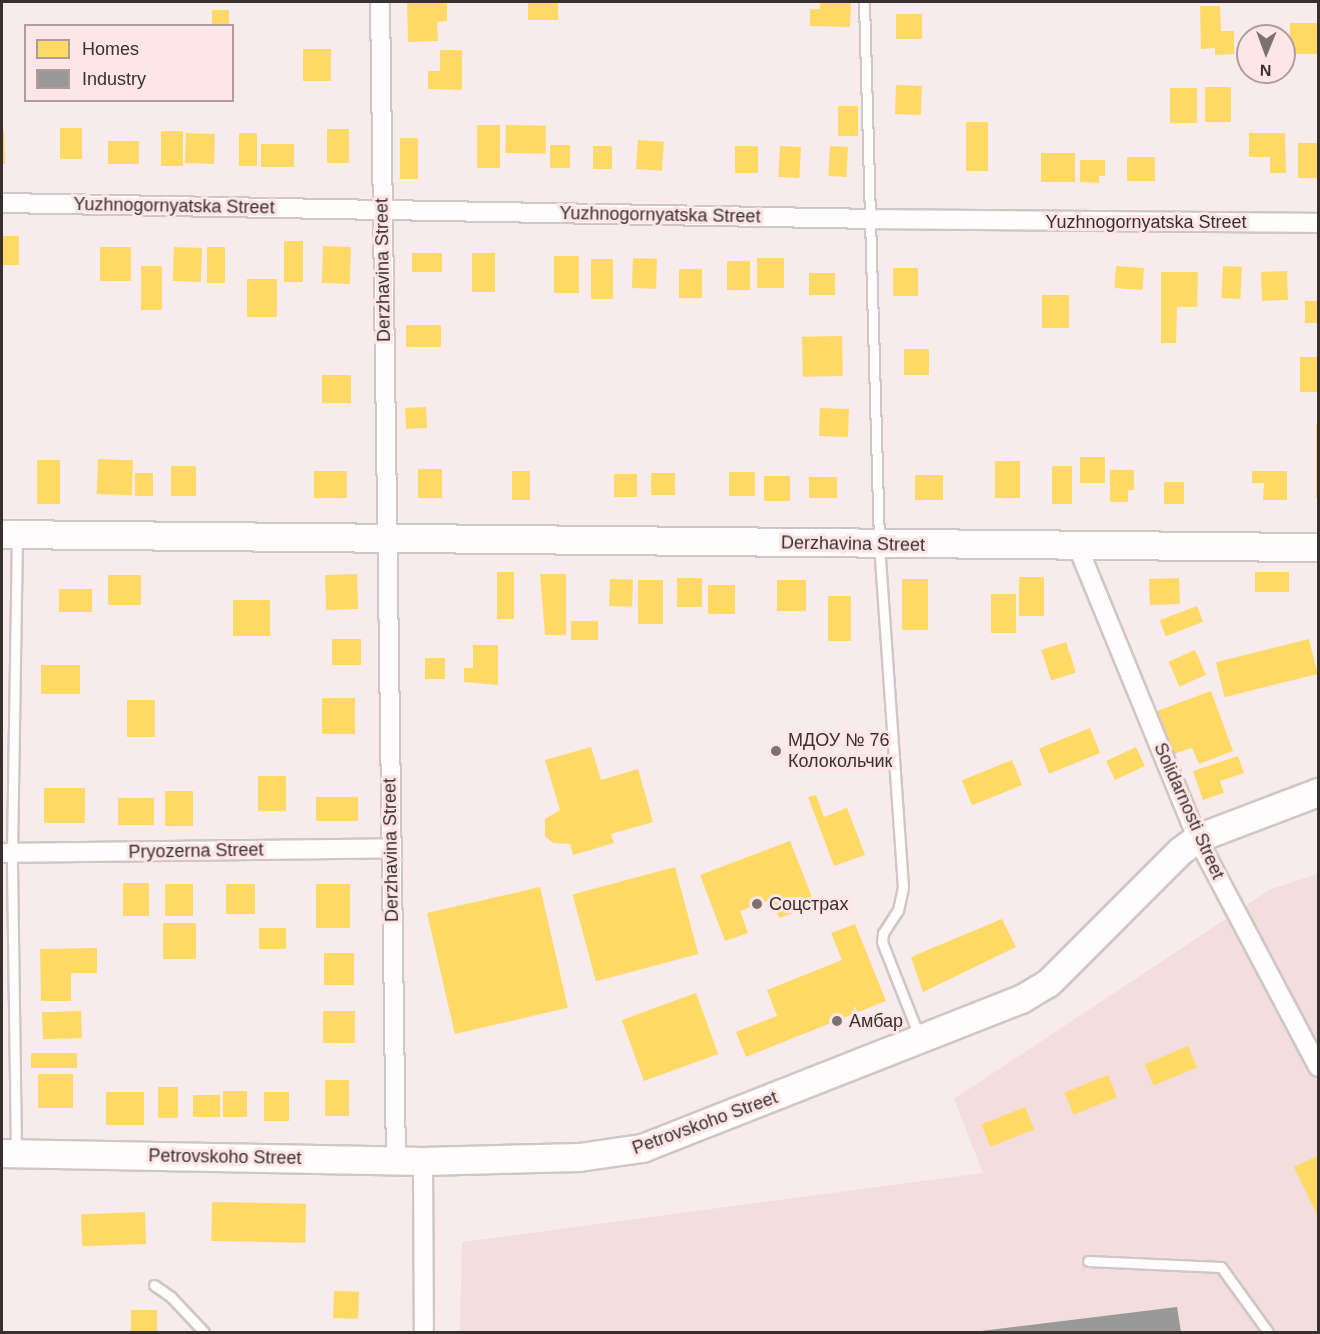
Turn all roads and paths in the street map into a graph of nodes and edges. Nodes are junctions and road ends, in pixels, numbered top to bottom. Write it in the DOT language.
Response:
graph roads {
  1 [pos="380,2"];
  2 [pos="864,2"];
  3 [pos="2,203"];
  4 [pos="382,210"];
  5 [pos="872,219"];
  6 [pos="1318,223"];
  7 [pos="9,534"];
  8 [pos="387,539"];
  9 [pos="879,544"];
  10 [pos="1077,545"];
  11 [pos="1318,547"];
  12 [pos="1318,792"];
  13 [pos="1197,838"];
  14 [pos="391,848"];
  15 [pos="7,853"];
  16 [pos="921,1041"];
  17 [pos="1318,1067"];
  18 [pos="9,1153"];
  19 [pos="396,1160"];
  20 [pos="423,1161"];
  21 [pos="1088,1261"];
  22 [pos="154,1285"];
  23 [pos="204,1332"];
  24 [pos="424,1332"];
  25 [pos="1268,1332"];
  1 -- 4 [label="street, Derzhavina Street"];
  2 -- 5 [label="lane"];
  3 -- 4 [label="street, Yuzhnogornyatska Street"];
  4 -- 5 [label="street, Yuzhnogornyatska Street"];
  4 -- 8 [label="street, Derzhavina Street"];
  5 -- 6 [label="street, Yuzhnogornyatska Street"];
  5 -- 9 [label="lane"];
  7 -- 8 [label="main road, Derzhavina Street"];
  7 -- 15 [label="lane"];
  8 -- 9 [label="main road, Derzhavina Street"];
  8 -- 14 [label="street, Derzhavina Street"];
  9 -- 10 [label="main road, Derzhavina Street"];
  9 -- 16 [label="lane"];
  10 -- 11 [label="main road, Derzhavina Street"];
  10 -- 13 [label="street, Solidarnosti Street"];
  12 -- 13 [label="main road, Petrovskoho Street"];
  13 -- 16 [label="main road, Petrovskoho Street"];
  13 -- 17 [label="street, Solidarnosti Street"];
  14 -- 15 [label="street, Pryozerna Street"];
  14 -- 19 [label="street, Derzhavina Street"];
  15 -- 18 [label="lane"];
  16 -- 20 [label="main road, Petrovskoho Street"];
  18 -- 19 [label="main road, Petrovskoho Street"];
  19 -- 20 [label="main road, Petrovskoho Street"];
  20 -- 24 [label="street"];
  21 -- 25 [label="lane"];
  22 -- 23 [label="lane"];
}
